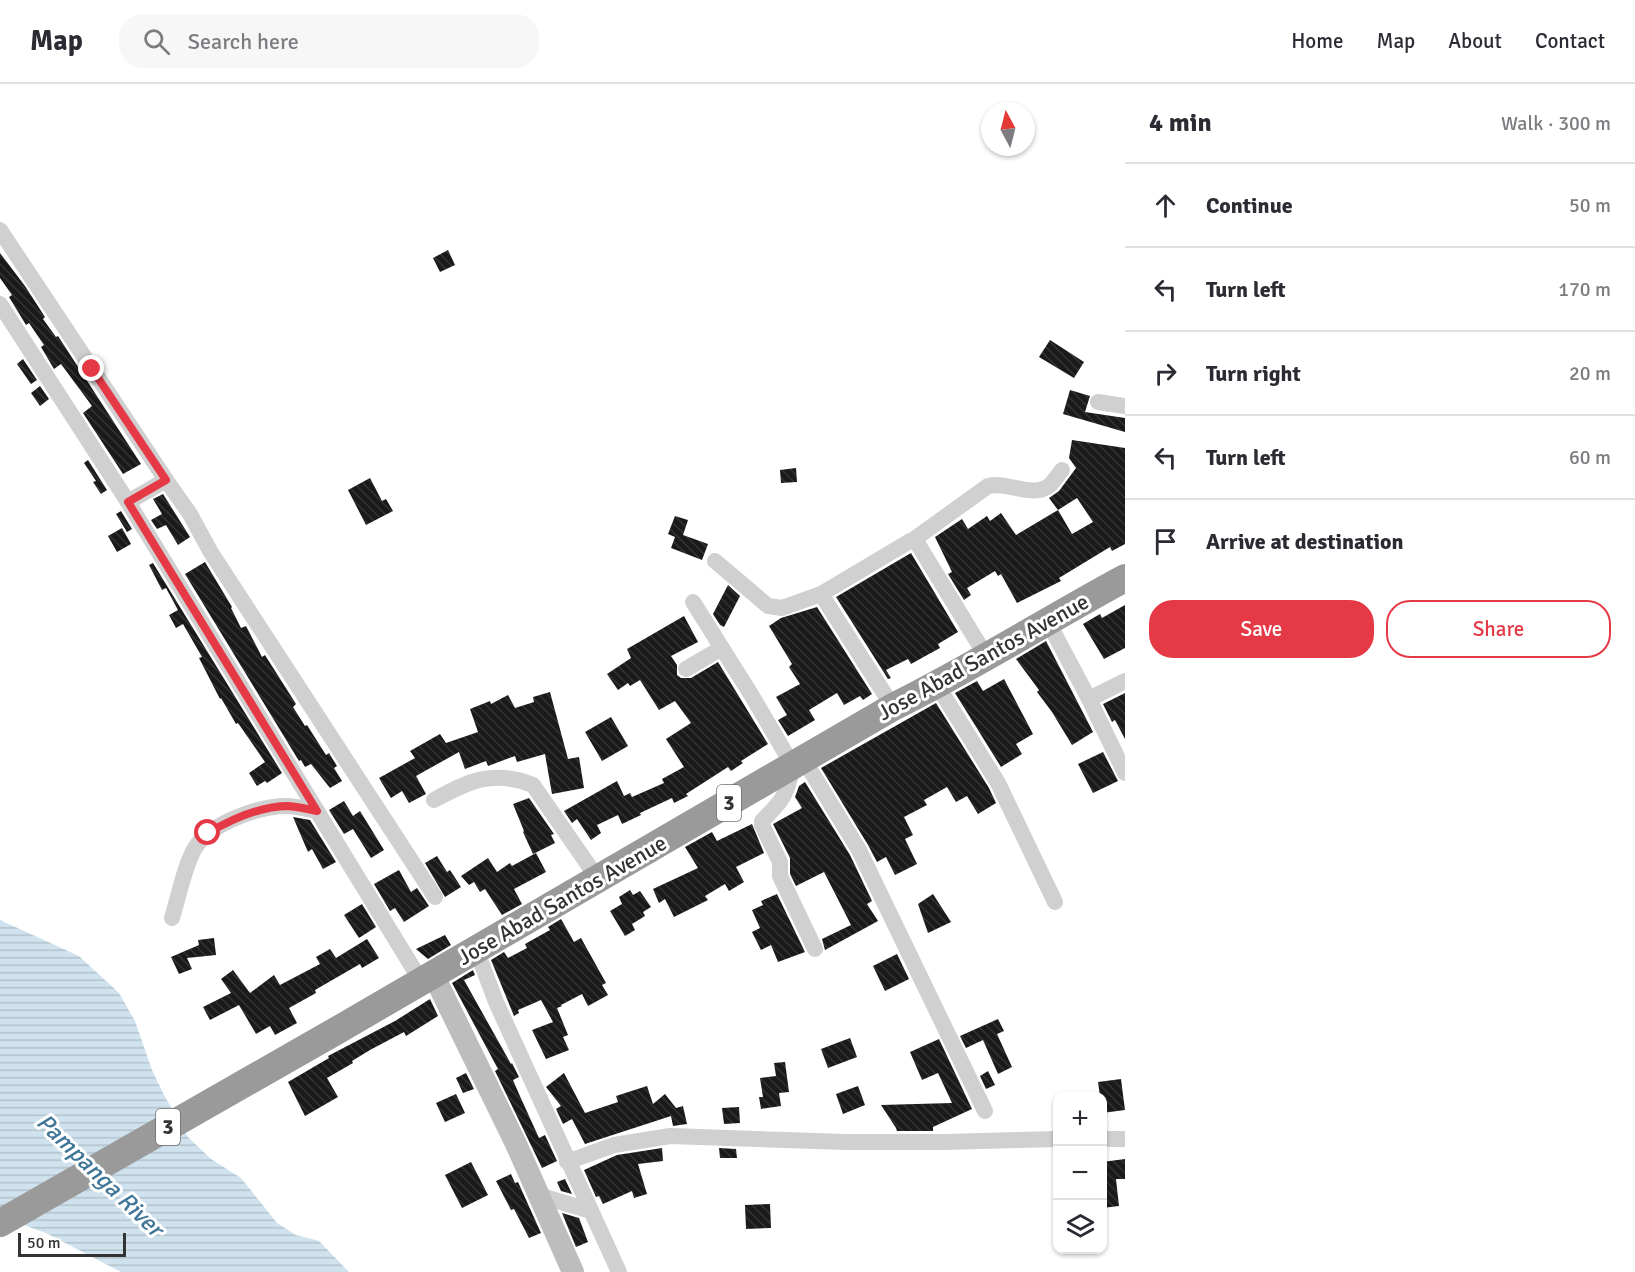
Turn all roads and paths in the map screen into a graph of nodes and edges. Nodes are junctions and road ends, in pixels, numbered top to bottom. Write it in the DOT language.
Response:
graph roads {
  1 [pos="0,230"];
  2 [pos="0,304"];
  3 [pos="1098,402"];
  4 [pos="1125,406"];
  5 [pos="1062,470"];
  6 [pos="166,480"];
  7 [pos="128,502"];
  8 [pos="913,540"];
  9 [pos="715,561"];
  10 [pos="1125,578"];
  11 [pos="821,594"];
  12 [pos="693,602"];
  13 [pos="1047,620"];
  14 [pos="722,648"];
  15 [pos="986,656"];
  16 [pos="686,669"];
  17 [pos="1125,681"];
  18 [pos="937,685"];
  19 [pos="1089,699"];
  20 [pos="893,707"];
  21 [pos="798,763"];
  22 [pos="1125,773"];
  23 [pos="434,800"];
  24 [pos="317,811"];
  25 [pos="598,879"];
  26 [pos="435,897"];
  27 [pos="1055,902"];
  28 [pos="172,918"];
  29 [pos="476,949"];
  30 [pos="815,949"];
  31 [pos="427,978"];
  32 [pos="985,1111"];
  33 [pos="1053,1139"];
  34 [pos="1107,1139"];
  35 [pos="1125,1139"];
  36 [pos="567,1162"];
  37 [pos="538,1195"];
  38 [pos="591,1211"];
  39 [pos="0,1223"];
  40 [pos="573,1272"];
  41 [pos="619,1272"];
  1 -- 6 [label="street"];
  2 -- 7 [label="street"];
  3 -- 4 [label="street"];
  5 -- 8 [label="street"];
  6 -- 7 [label="street"];
  6 -- 26 [label="street"];
  7 -- 24 [label="street"];
  8 -- 11 [label="street"];
  8 -- 15 [label="street"];
  9 -- 11 [label="street"];
  10 -- 13 [label="highway, Jose Abad Santos Avenue / 3"];
  11 -- 20 [label="street"];
  12 -- 14 [label="street"];
  13 -- 15 [label="highway, Jose Abad Santos Avenue / 3"];
  13 -- 19 [label="street"];
  14 -- 16 [label="street"];
  14 -- 21 [label="street"];
  15 -- 18 [label="highway, Jose Abad Santos Avenue / 3"];
  17 -- 19 [label="street"];
  18 -- 20 [label="highway, Jose Abad Santos Avenue / 3"];
  18 -- 27 [label="street"];
  19 -- 22 [label="street"];
  20 -- 21 [label="highway, Jose Abad Santos Avenue / 3"];
  21 -- 25 [label="highway, Jose Abad Santos Avenue / 3"];
  21 -- 30 [label="street"];
  21 -- 32 [label="street"];
  23 -- 25 [label="street"];
  24 -- 28 [label="street"];
  24 -- 31 [label="street"];
  25 -- 29 [label="highway, Jose Abad Santos Avenue / 3"];
  29 -- 31 [label="highway, Jose Abad Santos Avenue / 3"];
  29 -- 36 [label="street"];
  31 -- 37 [label="street"];
  31 -- 39 [label="highway, Jose Abad Santos Avenue / 3"];
  33 -- 36 [label="street"];
  34 -- 35 [label="street"];
  36 -- 38 [label="street"];
  37 -- 38 [label="street"];
  37 -- 40 [label="street"];
  38 -- 41 [label="street"];
}
